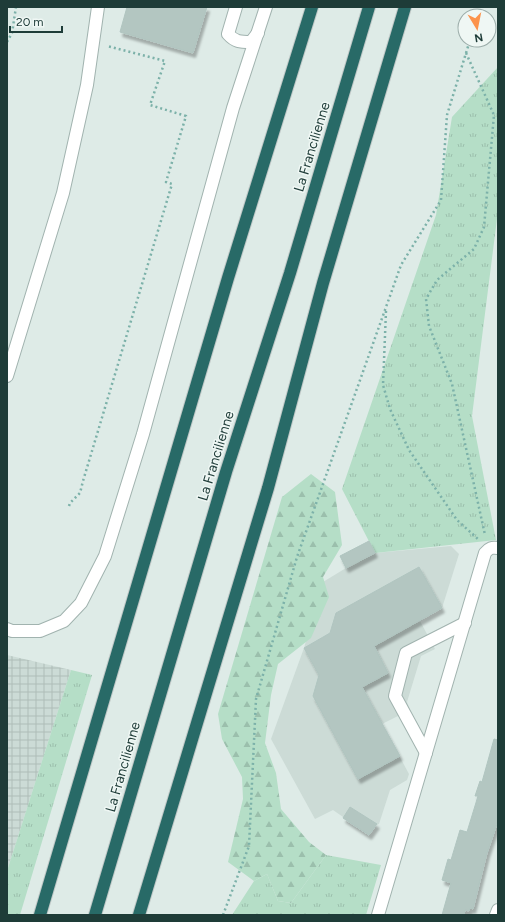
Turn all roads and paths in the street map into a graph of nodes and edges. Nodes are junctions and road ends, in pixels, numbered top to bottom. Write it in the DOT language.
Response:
graph roads {
  1 [pos="16,7"];
  2 [pos="98,7"];
  3 [pos="236,7"];
  4 [pos="266,7"];
  5 [pos="312,7"];
  6 [pos="369,7"];
  7 [pos="404,7"];
  8 [pos="258,33"];
  9 [pos="7,42"];
  10 [pos="93,44"];
  11 [pos="468,48"];
  12 [pos="466,53"];
  13 [pos="386,306"];
  14 [pos="7,376"];
  15 [pos="69,506"];
  16 [pos="493,548"];
  17 [pos="465,623"];
  18 [pos="7,629"];
  19 [pos="426,753"];
  20 [pos="498,910"];
  21 [pos="40,915"];
  22 [pos="96,915"];
  23 [pos="139,915"];
  24 [pos="223,915"];
  25 [pos="378,915"];
  26 [pos="496,915"];
  1 -- 9 [label="path"];
  2 -- 10 [label="street"];
  3 -- 8 [label="street"];
  4 -- 8 [label="street"];
  5 -- 21 [label="highway"];
  6 -- 22 [label="highway, La Francilienne"];
  7 -- 23 [label="highway"];
  8 -- 18 [label="street"];
  10 -- 14 [label="street"];
  10 -- 15 [label="path"];
  11 -- 12 [label="path"];
  12 -- 13 [label="path"];
  12 -- 16 [label="path"];
  13 -- 16 [label="path"];
  13 -- 24 [label="path"];
  16 -- 17 [label="street"];
  17 -- 19 [label="street"];
  17 -- 19 [label="street"];
  19 -- 25 [label="street"];
  20 -- 26 [label="street"];
}
